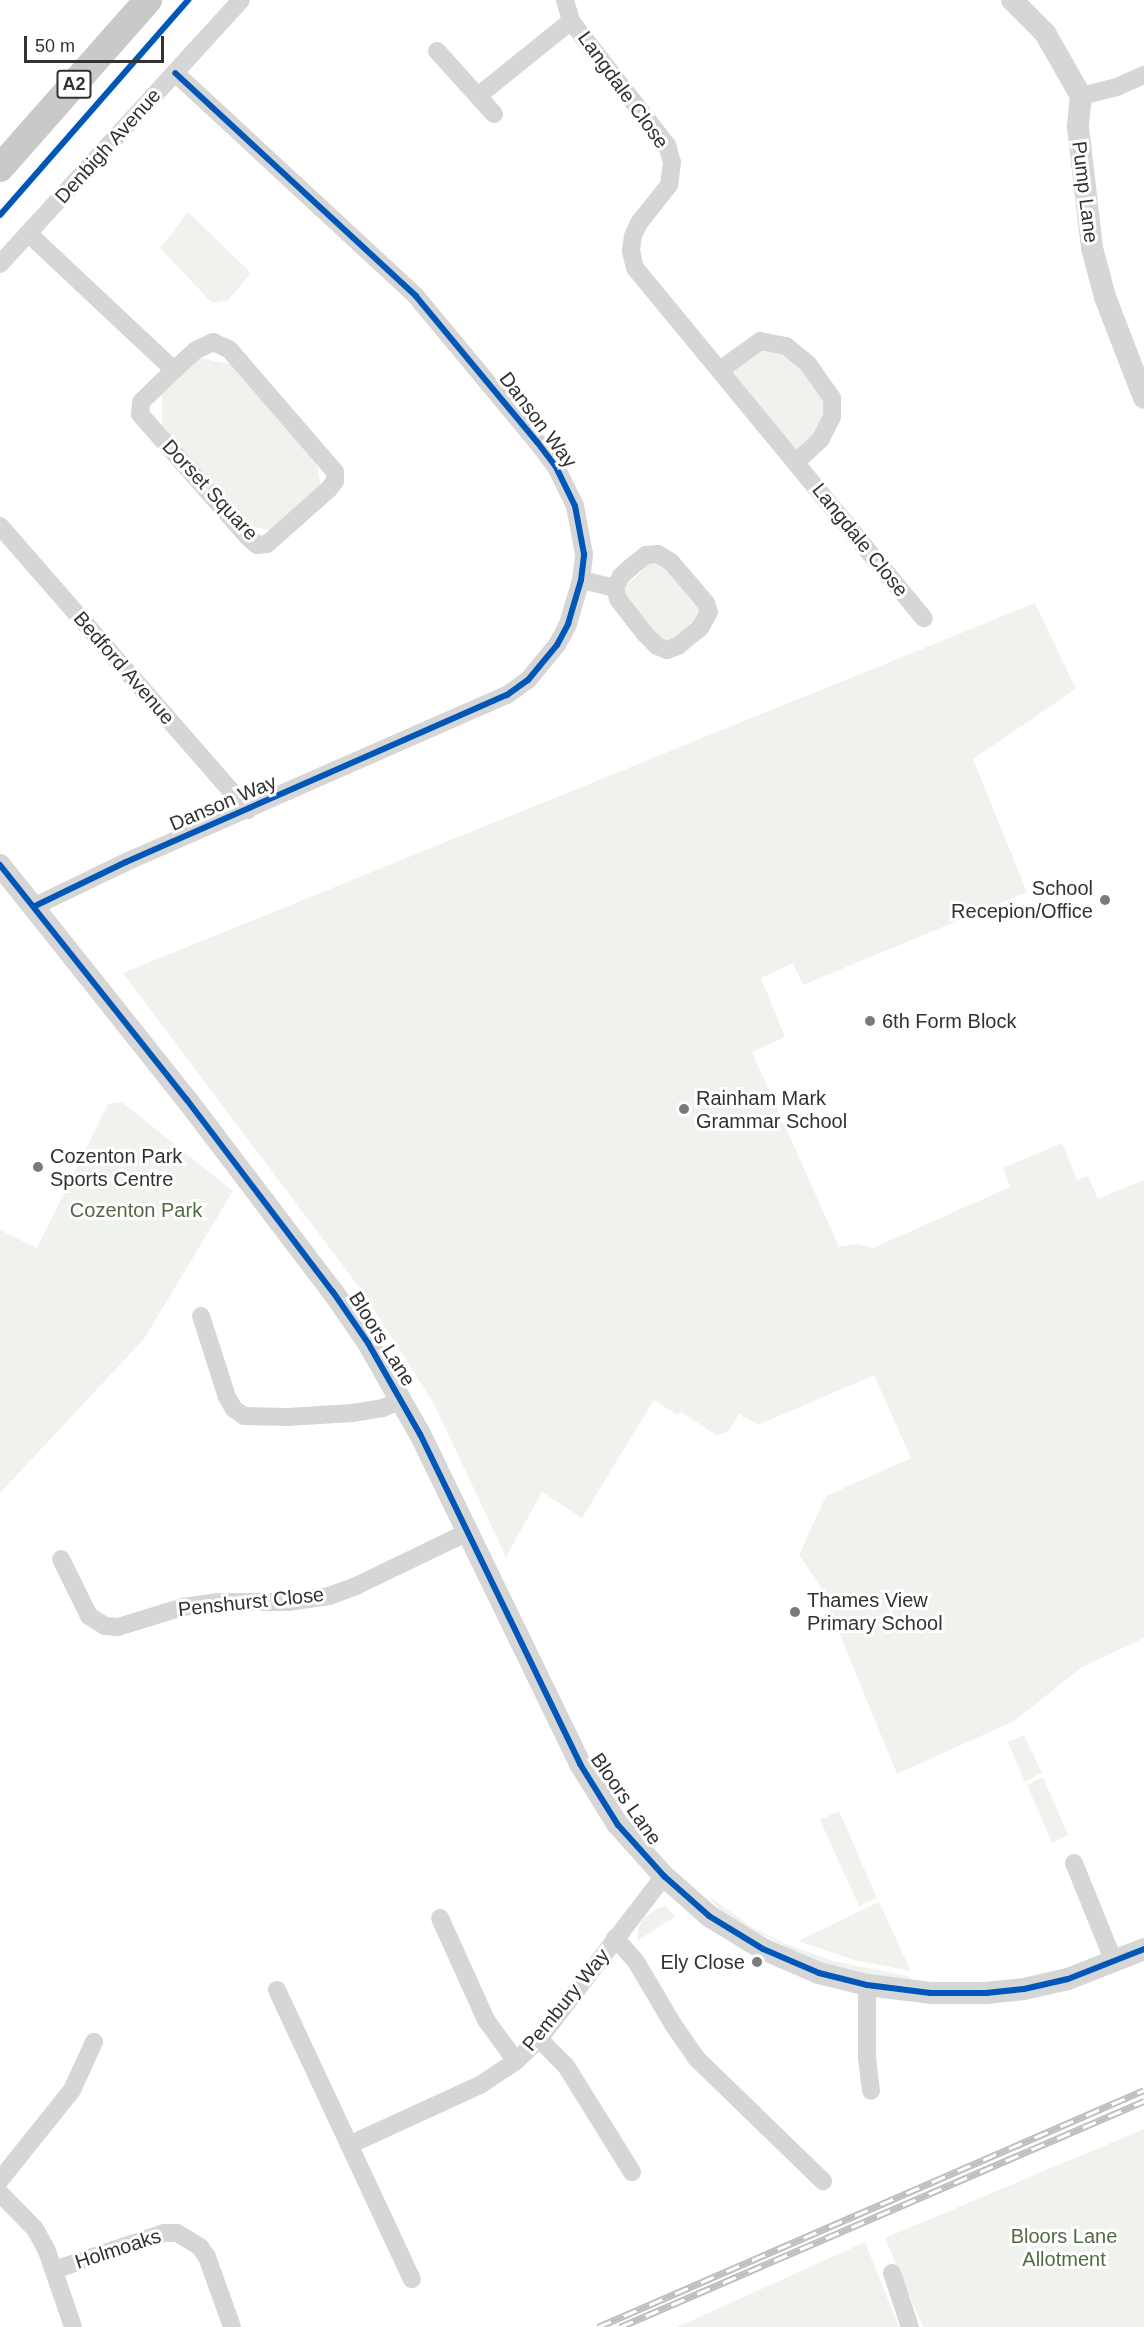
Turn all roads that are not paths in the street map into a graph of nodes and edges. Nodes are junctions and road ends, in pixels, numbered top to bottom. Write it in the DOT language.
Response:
graph roads {
  1 [pos="148,0"];
  2 [pos="241,0"];
  3 [pos="565,0"];
  4 [pos="1012,0"];
  5 [pos="572,21"];
  6 [pos="437,51"];
  7 [pos="175,73"];
  8 [pos="1144,75"];
  9 [pos="478,96"];
  10 [pos="1082,96"];
  11 [pos="494,114"];
  12 [pos="0,168"];
  13 [pos="29,234"];
  14 [pos="0,264"];
  15 [pos="174,370"];
  16 [pos="720,370"];
  17 [pos="1144,398"];
  18 [pos="796,462"];
  19 [pos="0,526"];
  20 [pos="581,580"];
  21 [pos="615,588"];
  22 [pos="924,618"];
  23 [pos="248,810"];
  24 [pos="0,865"];
  25 [pos="35,906"];
  26 [pos="201,1316"];
  27 [pos="402,1400"];
  28 [pos="468,1532"];
  29 [pos="61,1559"];
  30 [pos="1074,1863"];
  31 [pos="664,1876"];
  32 [pos="440,1918"];
  33 [pos="615,1938"];
  34 [pos="1144,1949"];
  35 [pos="1114,1962"];
  36 [pos="867,1985"];
  37 [pos="277,1990"];
  38 [pos="539,2039"];
  39 [pos="94,2042"];
  40 [pos="516,2061"];
  41 [pos="871,2091"];
  42 [pos="349,2145"];
  43 [pos="632,2172"];
  44 [pos="0,2180"];
  45 [pos="823,2181"];
  46 [pos="0,2193"];
  47 [pos="54,2270"];
  48 [pos="892,2273"];
  49 [pos="412,2279"];
  50 [pos="73,2327"];
  51 [pos="232,2327"];
  52 [pos="910,2327"];
  1 -- 12 [label="main road, A2"];
  2 -- 7 [label="street, Denbigh Avenue"];
  3 -- 5 [label="street, Langdale Close"];
  4 -- 10 [label="street"];
  5 -- 9 [label="street, Langdale Close"];
  5 -- 16 [label="street, Langdale Close"];
  6 -- 9 [label="street"];
  7 -- 13 [label="street, Denbigh Avenue"];
  7 -- 20 [label="street, Danson Way"];
  8 -- 10 [label="street"];
  9 -- 11 [label="street"];
  10 -- 17 [label="street, Pump Lane"];
  13 -- 14 [label="street, Denbigh Avenue"];
  13 -- 15 [label="street"];
  15 -- 15 [label="street, Dorset Square"];
  16 -- 18 [label="street, Langdale Close"];
  16 -- 18 [label="street"];
  18 -- 22 [label="street, Langdale Close"];
  19 -- 23 [label="street, Bedford Avenue"];
  20 -- 21 [label="street"];
  20 -- 23 [label="street, Danson Way"];
  21 -- 21 [label="street"];
  23 -- 25 [label="street, Danson Way"];
  24 -- 25 [label="street, Bloors Lane"];
  25 -- 27 [label="street, Bloors Lane"];
  26 -- 27 [label="street, Bloors Lane"];
  27 -- 28 [label="street, Bloors Lane"];
  28 -- 29 [label="street, Penshurst Close"];
  28 -- 31 [label="street, Bloors Lane"];
  30 -- 35 [label="street"];
  31 -- 33 [label="street, Pembury Way"];
  31 -- 36 [label="street, Bloors Lane"];
  32 -- 40 [label="street"];
  33 -- 38 [label="street, Pembury Way"];
  33 -- 45 [label="street"];
  34 -- 35 [label="street, Bloors Lane"];
  35 -- 36 [label="street, Bloors Lane"];
  36 -- 41 [label="street"];
  37 -- 42 [label="street"];
  38 -- 40 [label="street, Pembury Way"];
  38 -- 43 [label="street"];
  39 -- 44 [label="street"];
  40 -- 42 [label="street, Pembury Way"];
  42 -- 49 [label="street"];
  46 -- 47 [label="street, Holmoaks"];
  47 -- 50 [label="street, Holmoaks"];
  47 -- 51 [label="street, Holmoaks"];
  48 -- 52 [label="street"];
}
